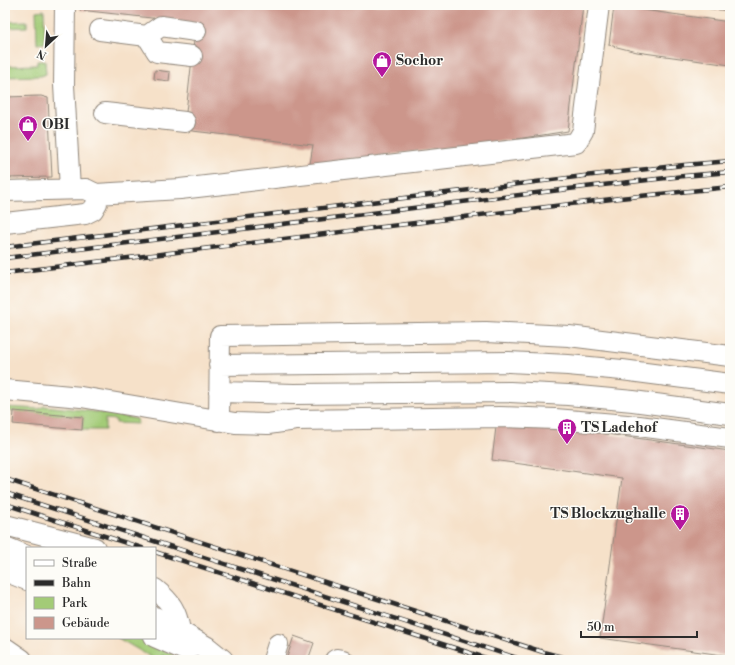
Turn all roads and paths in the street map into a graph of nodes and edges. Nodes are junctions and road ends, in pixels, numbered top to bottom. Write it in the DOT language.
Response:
graph roads {
  1 [pos="65,5"];
  2 [pos="599,5"];
  3 [pos="100,30"];
  4 [pos="196,31"];
  5 [pos="147,36"];
  6 [pos="192,56"];
  7 [pos="105,113"];
  8 [pos="185,122"];
  9 [pos="70,189"];
  10 [pos="5,191"];
  11 [pos="96,194"];
  12 [pos="5,223"];
  13 [pos="730,356"];
  14 [pos="219,365"];
  15 [pos="730,384"];
  16 [pos="5,390"];
  17 [pos="219,392"];
  18 [pos="730,414"];
  19 [pos="219,421"];
  20 [pos="730,438"];
  21 [pos="5,525"];
  22 [pos="91,547"];
  23 [pos="5,548"];
  24 [pos="26,557"];
  25 [pos="5,570"];
  26 [pos="26,579"];
  27 [pos="156,591"];
  28 [pos="156,619"];
  29 [pos="180,631"];
  30 [pos="156,636"];
  31 [pos="5,648"];
  32 [pos="21,660"];
  33 [pos="210,660"];
  34 [pos="222,660"];
  35 [pos="335,660"];
  36 [pos="343,660"];
  1 -- 9 [label="lane"];
  2 -- 11 [label="lane"];
  3 -- 5 [label="lane"];
  4 -- 5 [label="lane"];
  5 -- 6 [label="lane"];
  7 -- 8 [label="lane"];
  9 -- 10 [label="lane"];
  9 -- 11 [label="lane"];
  11 -- 12 [label="lane"];
  13 -- 14 [label="lane"];
  14 -- 15 [label="lane"];
  14 -- 17 [label="lane"];
  16 -- 19 [label="lane"];
  17 -- 18 [label="lane"];
  17 -- 19 [label="lane"];
  19 -- 20 [label="lane"];
  21 -- 22 [label="lane"];
  23 -- 24 [label="main road"];
  25 -- 26 [label="main road"];
  27 -- 29 [label="lane"];
  28 -- 29 [label="main road"];
  29 -- 34 [label="main road"];
  30 -- 33 [label="main road"];
  31 -- 32 [label="main road"];
  35 -- 36 [label="lane"];
}
